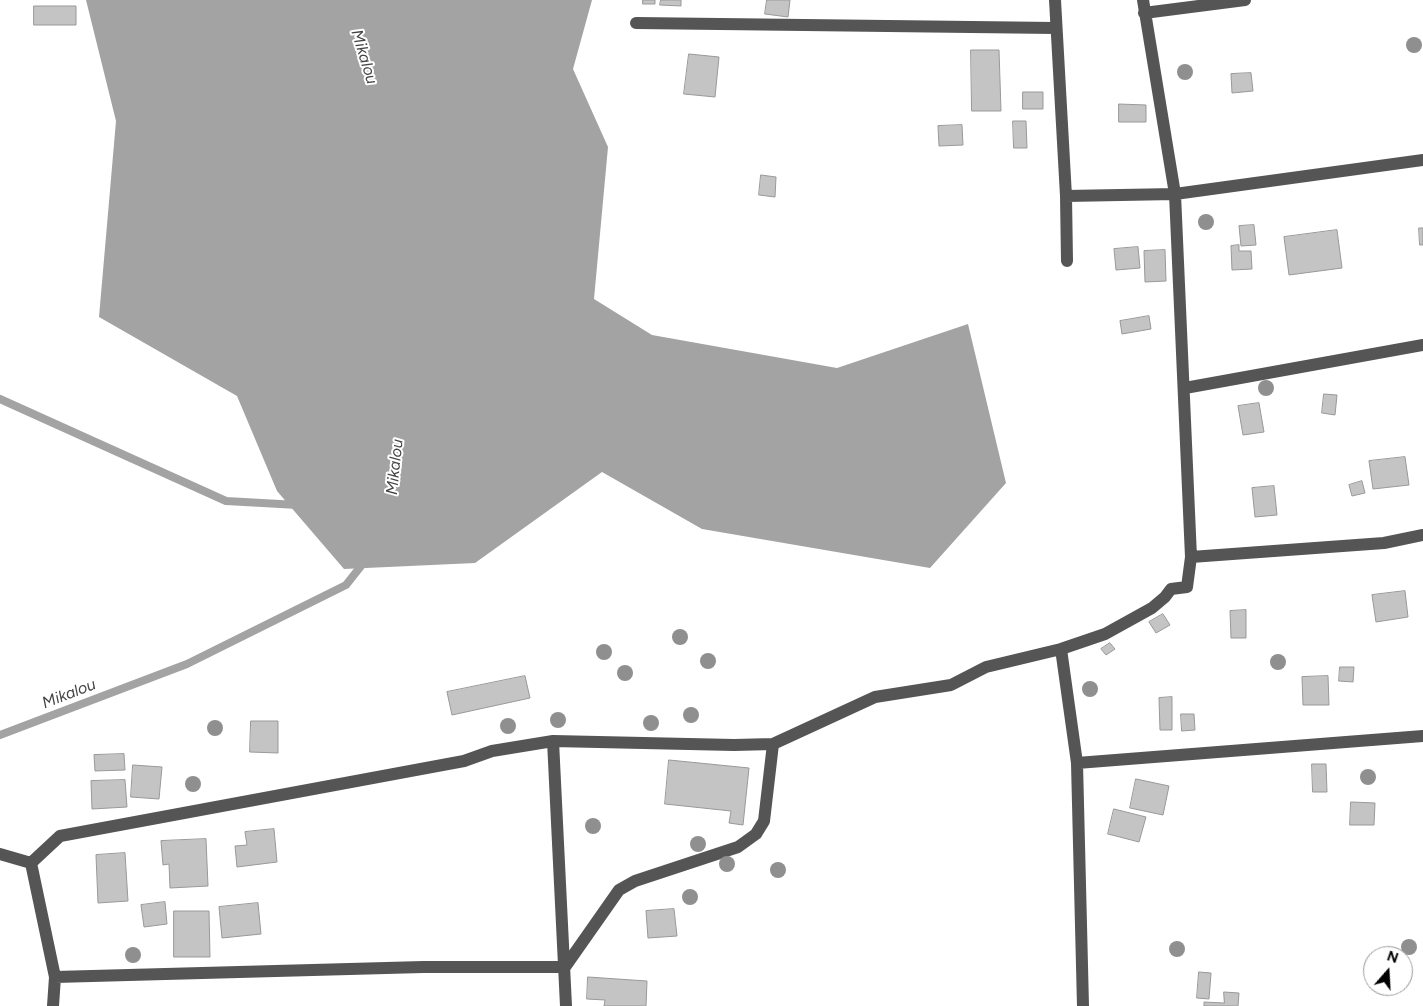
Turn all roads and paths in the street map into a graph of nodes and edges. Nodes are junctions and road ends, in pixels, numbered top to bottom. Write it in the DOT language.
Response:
graph roads {
  1 [pos="1055,0"];
  2 [pos="1245,0"];
  3 [pos="1144,6"];
  4 [pos="636,23"];
  5 [pos="1056,28"];
  6 [pos="1423,160"];
  7 [pos="1175,194"];
  8 [pos="1066,196"];
  9 [pos="1067,260"];
  10 [pos="1423,345"];
  11 [pos="1185,388"];
  12 [pos="1423,535"];
  13 [pos="1191,557"];
  14 [pos="1061,650"];
  15 [pos="1423,736"];
  16 [pos="553,741"];
  17 [pos="773,744"];
  18 [pos="1076,763"];
  19 [pos="0,854"];
  20 [pos="31,863"];
  21 [pos="565,967"];
  22 [pos="55,977"];
  23 [pos="53,1006"];
  24 [pos="566,1006"];
  25 [pos="1084,1006"];
  1 -- 5 [label="street"];
  2 -- 3 [label="street"];
  3 -- 7 [label="street"];
  4 -- 5 [label="street"];
  5 -- 8 [label="street"];
  6 -- 7 [label="street"];
  7 -- 8 [label="street"];
  7 -- 11 [label="street"];
  8 -- 9 [label="street"];
  10 -- 11 [label="street"];
  11 -- 13 [label="street"];
  12 -- 13 [label="street"];
  13 -- 14 [label="street"];
  14 -- 17 [label="street"];
  14 -- 18 [label="street"];
  15 -- 18 [label="street"];
  16 -- 17 [label="street"];
  16 -- 20 [label="street"];
  16 -- 21 [label="street"];
  17 -- 21 [label="street"];
  18 -- 25 [label="street"];
  19 -- 20 [label="street"];
  20 -- 22 [label="street"];
  21 -- 22 [label="street"];
  21 -- 24 [label="street"];
  22 -- 23 [label="street"];
}
